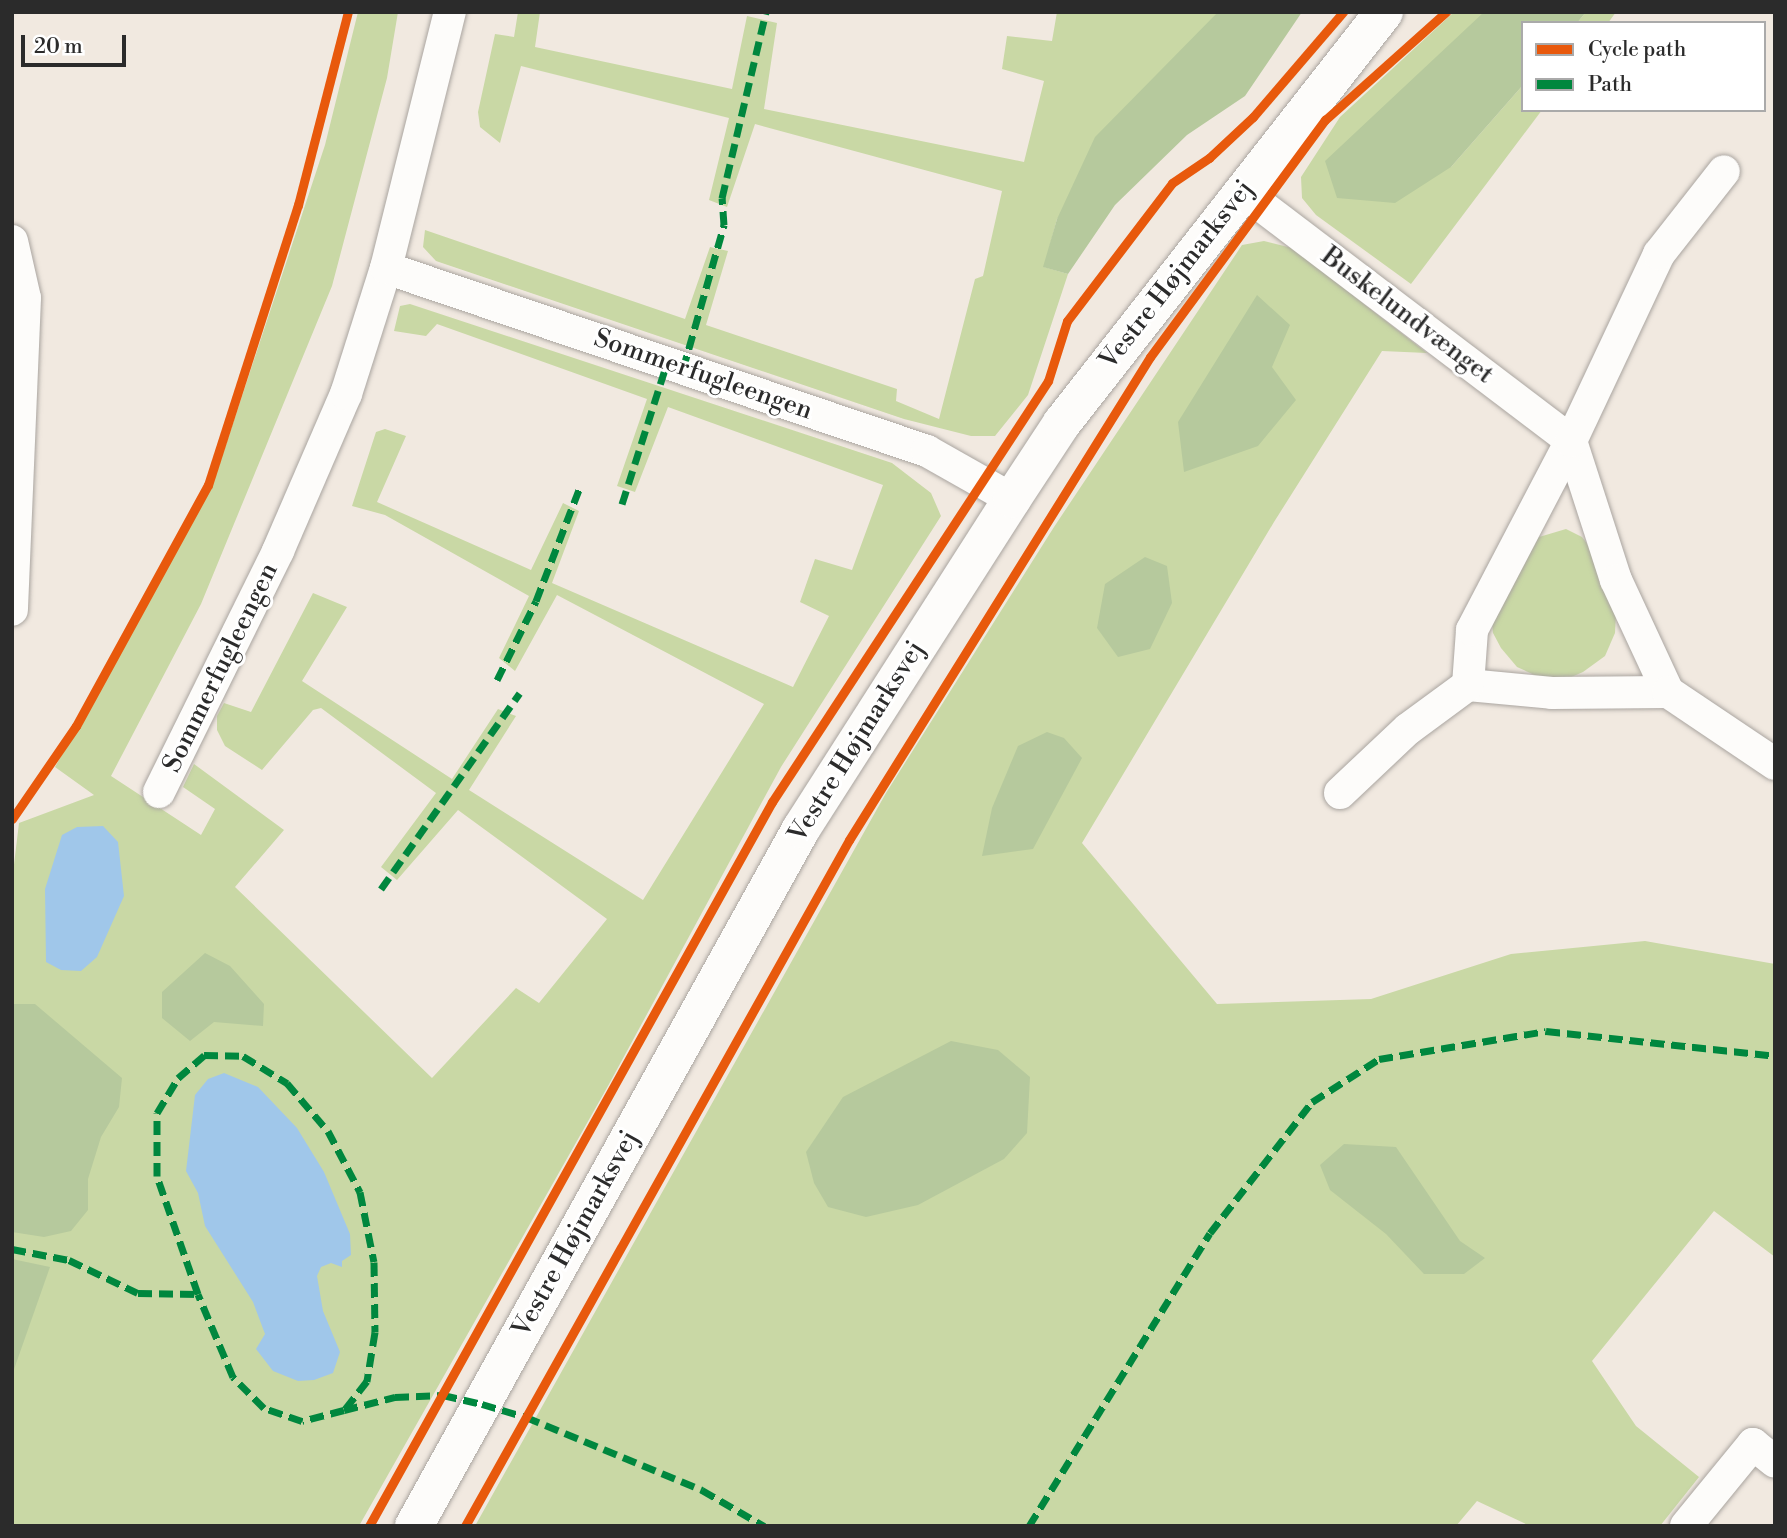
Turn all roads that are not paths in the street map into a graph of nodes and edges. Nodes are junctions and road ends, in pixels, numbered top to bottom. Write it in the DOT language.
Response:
graph roads {
  1 [pos="450,12"];
  2 [pos="1384,12"];
  3 [pos="1724,171"];
  4 [pos="1242,191"];
  5 [pos="12,240"];
  6 [pos="386,268"];
  7 [pos="1571,440"];
  8 [pos="1012,499"];
  9 [pos="12,610"];
  10 [pos="1468,685"];
  11 [pos="1668,692"];
  12 [pos="1775,764"];
  13 [pos="159,792"];
  14 [pos="1340,793"];
  15 [pos="1775,1462"];
  16 [pos="414,1526"];
  17 [pos="1686,1526"];
  1 -- 6 [label="street, Sommerfugleengen"];
  2 -- 4 [label="street, Vestre Højmarksvej"];
  3 -- 7 [label="street"];
  4 -- 7 [label="street, Buskelundvænget"];
  4 -- 8 [label="street, Vestre Højmarksvej"];
  5 -- 9 [label="street"];
  6 -- 8 [label="street, Sommerfugleengen"];
  6 -- 13 [label="street, Sommerfugleengen"];
  7 -- 10 [label="street"];
  7 -- 11 [label="street"];
  8 -- 16 [label="street, Vestre Højmarksvej"];
  10 -- 11 [label="street"];
  10 -- 14 [label="street"];
  11 -- 12 [label="street"];
  15 -- 17 [label="street"];
}
